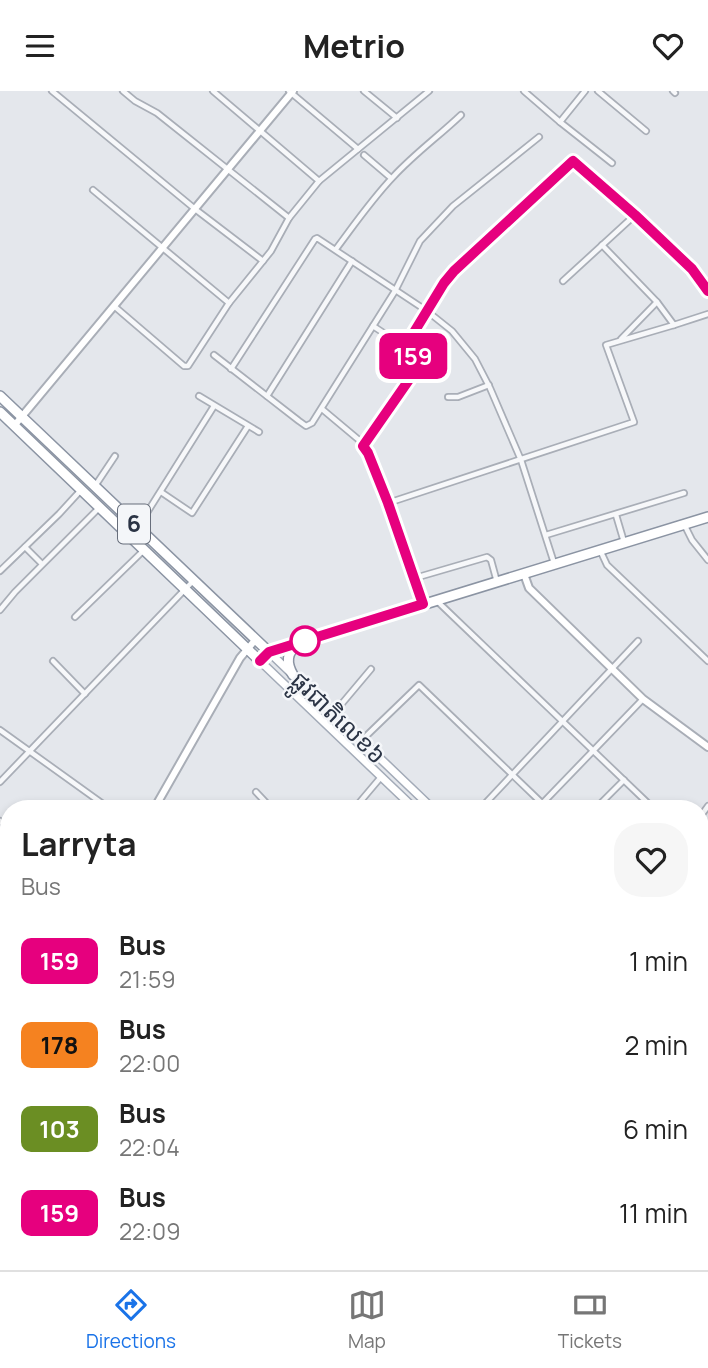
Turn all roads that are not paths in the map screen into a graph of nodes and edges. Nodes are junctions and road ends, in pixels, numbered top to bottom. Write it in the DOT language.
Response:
graph roads {
  1 [pos="52,91"];
  2 [pos="123,91"];
  3 [pos="213,91"];
  4 [pos="364,91"];
  5 [pos="429,91"];
  6 [pos="524,91"];
  7 [pos="585,91"];
  8 [pos="598,91"];
  9 [pos="291,92"];
  10 [pos="461,115"];
  11 [pos="397,118"];
  12 [pos="559,122"];
  13 [pos="260,130"];
  14 [pos="646,131"];
  15 [pos="539,137"];
  16 [pos="358,149"];
  17 [pos="364,155"];
  18 [pos="612,163"];
  19 [pos="227,170"];
  20 [pos="391,178"];
  21 [pos="319,181"];
  22 [pos="93,190"];
  23 [pos="195,209"];
  24 [pos="635,215"];
  25 [pos="289,218"];
  26 [pos="602,245"];
  27 [pos="163,247"];
  28 [pos="336,250"];
  29 [pos="263,261"];
  30 [pos="352,261"];
  31 [pos="563,281"];
  32 [pos="395,291"];
  33 [pos="708,291"];
  34 [pos="657,302"];
  35 [pos="229,303"];
  36 [pos="113,306"];
  37 [pos="427,311"];
  38 [pos="708,314"];
  39 [pos="373,325"];
  40 [pos="674,325"];
  41 [pos="620,341"];
  42 [pos="405,347"];
  43 [pos="214,355"];
  44 [pos="231,369"];
  45 [pos="489,385"];
  46 [pos="0,396"];
  47 [pos="199,396"];
  48 [pos="267,396"];
  49 [pos="448,397"];
  50 [pos="214,405"];
  51 [pos="321,409"];
  52 [pos="0,412"];
  53 [pos="22,417"];
  54 [pos="14,426"];
  55 [pos="248,426"];
  56 [pos="259,432"];
  57 [pos="363,446"];
  58 [pos="115,456"];
  59 [pos="521,460"];
  60 [pos="95,486"];
  61 [pos="81,490"];
  62 [pos="161,492"];
  63 [pos="684,493"];
  64 [pos="388,503"];
  65 [pos="99,507"];
  66 [pos="616,515"];
  67 [pos="708,517"];
  68 [pos="684,524"];
  69 [pos="138,528"];
  70 [pos="545,535"];
  71 [pos="624,542"];
  72 [pos="25,547"];
  73 [pos="144,550"];
  74 [pos="600,550"];
  75 [pos="708,560"];
  76 [pos="42,564"];
  77 [pos="555,564"];
  78 [pos="0,571"];
  79 [pos="524,574"];
  80 [pos="415,578"];
  81 [pos="194,581"];
  82 [pos="498,582"];
  83 [pos="185,589"];
  84 [pos="437,600"];
  85 [pos="423,604"];
  86 [pos="0,610"];
  87 [pos="75,617"];
  88 [pos="256,639"];
  89 [pos="305,641"];
  90 [pos="638,642"];
  91 [pos="248,649"];
  92 [pos="269,652"];
  93 [pos="53,661"];
  94 [pos="260,661"];
  95 [pos="708,661"];
  96 [pos="371,669"];
  97 [pos="612,669"];
  98 [pos="293,675"];
  99 [pos="85,694"];
  100 [pos="643,699"];
  101 [pos="333,714"];
  102 [pos="563,720"];
  103 [pos="0,730"];
  104 [pos="362,741"];
  105 [pos="708,747"];
  106 [pos="593,750"];
  107 [pos="29,751"];
  108 [pos="512,775"];
  109 [pos="382,776"];
  110 [pos="624,780"];
  111 [pos="0,782"];
  112 [pos="256,792"];
  113 [pos="97,800"];
  114 [pos="159,800"];
  115 [pos="264,800"];
  116 [pos="362,800"];
  117 [pos="406,800"];
  118 [pos="424,800"];
  119 [pos="488,800"];
  120 [pos="539,800"];
  121 [pos="545,800"];
  122 [pos="604,800"];
  123 [pos="645,800"];
  1 -- 23 [label="street"];
  2 -- 19 [label="street"];
  3 -- 13 [label="street"];
  4 -- 11 [label="street"];
  5 -- 11 [label="street"];
  6 -- 12 [label="street"];
  7 -- 12 [label="street"];
  8 -- 14 [label="street"];
  9 -- 13 [label="street"];
  9 -- 16 [label="street"];
  10 -- 20 [label="street"];
  11 -- 16 [label="street"];
  12 -- 18 [label="street"];
  13 -- 19 [label="street"];
  13 -- 21 [label="street"];
  15 -- 32 [label="street"];
  16 -- 21 [label="street"];
  17 -- 20 [label="street"];
  19 -- 23 [label="street"];
  19 -- 25 [label="street"];
  20 -- 28 [label="street"];
  21 -- 25 [label="street"];
  22 -- 27 [label="street"];
  23 -- 27 [label="street"];
  23 -- 29 [label="street"];
  24 -- 26 [label="street"];
  24 -- 33 [label="street"];
  24 -- 37 [label="street"];
  25 -- 29 [label="street"];
  26 -- 31 [label="street"];
  26 -- 34 [label="street"];
  27 -- 35 [label="street"];
  27 -- 36 [label="street"];
  28 -- 30 [label="street"];
  28 -- 44 [label="street"];
  29 -- 35 [label="street"];
  30 -- 32 [label="street"];
  30 -- 48 [label="street"];
  32 -- 37 [label="street"];
  32 -- 39 [label="street"];
  34 -- 40 [label="street"];
  34 -- 41 [label="street"];
  35 -- 36 [label="street"];
  36 -- 53 [label="street"];
  37 -- 42 [label="street"];
  37 -- 45 [label="street"];
  38 -- 40 [label="street"];
  39 -- 42 [label="street"];
  39 -- 51 [label="street"];
  40 -- 41 [label="street"];
  41 -- 59 [label="street"];
  42 -- 57 [label="street"];
  43 -- 44 [label="street"];
  44 -- 48 [label="street"];
  45 -- 49 [label="street"];
  45 -- 59 [label="street"];
  46 -- 53 [label="highway, ផ្លូវជាតិលេខ៦ / 6"];
  47 -- 50 [label="street"];
  48 -- 51 [label="street"];
  50 -- 55 [label="street"];
  50 -- 62 [label="street"];
  51 -- 57 [label="street"];
  52 -- 54 [label="highway, ផ្លូវជាតិលេខ៦ / 6"];
  53 -- 54 [label="street"];
  53 -- 60 [label="highway, ផ្លូវជាតិលេខ៦ / 6"];
  54 -- 61 [label="highway, ផ្លូវជាតិលេខ៦ / 6"];
  55 -- 56 [label="street"];
  55 -- 62 [label="street"];
  57 -- 64 [label="street"];
  58 -- 60 [label="street"];
  59 -- 64 [label="street"];
  59 -- 70 [label="street"];
  60 -- 69 [label="highway, ផ្លូវជាតិលេខ៦ / 6"];
  61 -- 65 [label="highway, ផ្លូវជាតិលេខ៦ / 6"];
  61 -- 72 [label="street"];
  62 -- 69 [label="street"];
  63 -- 66 [label="street"];
  64 -- 80 [label="street"];
  65 -- 73 [label="highway, ផ្លូវជាតិលេខ៦ / 6"];
  65 -- 76 [label="street"];
  66 -- 70 [label="street"];
  66 -- 71 [label="street"];
  67 -- 68 [label="highway"];
  68 -- 71 [label="highway"];
  68 -- 75 [label="street"];
  69 -- 81 [label="highway, ផ្លូវជាតិលេខ៦ / 6"];
  70 -- 77 [label="street"];
  71 -- 74 [label="highway"];
  72 -- 76 [label="street"];
  72 -- 78 [label="street"];
  73 -- 83 [label="highway, ផ្លូវជាតិលេខ៦ / 6"];
  73 -- 87 [label="street"];
  74 -- 77 [label="highway"];
  74 -- 95 [label="street"];
  76 -- 86 [label="street"];
  77 -- 79 [label="highway"];
  79 -- 82 [label="highway"];
  79 -- 97 [label="street"];
  80 -- 82 [label="street"];
  80 -- 85 [label="street"];
  81 -- 83 [label="street"];
  81 -- 88 [label="highway, ផ្លូវជាតិលេខ៦ / 6"];
  82 -- 84 [label="highway"];
  83 -- 91 [label="highway, ផ្លូវជាតិលេខ៦ / 6"];
  83 -- 99 [label="street"];
  84 -- 85 [label="highway"];
  84 -- 102 [label="street"];
  85 -- 89 [label="highway"];
  88 -- 91 [label="street"];
  88 -- 92 [label="highway, ផ្លូវជាតិលេខ៦ / 6"];
  89 -- 92 [label="highway"];
  89 -- 98 [label="highway"];
  90 -- 97 [label="street"];
  91 -- 94 [label="highway, ផ្លូវជាតិលេខ៦ / 6"];
  91 -- 114 [label="street"];
  92 -- 94 [label="highway"];
  92 -- 98 [label="main road, ផ្លូវជាតិលេខ៦ / 6"];
  93 -- 99 [label="street"];
  94 -- 109 [label="main road, ផ្លូវជាតិលេខ៦ / 6"];
  96 -- 101 [label="street"];
  97 -- 100 [label="street"];
  97 -- 102 [label="street"];
  98 -- 101 [label="main road, ផ្លូវជាតិលេខ៦ / 6"];
  99 -- 107 [label="street"];
  100 -- 105 [label="street"];
  100 -- 106 [label="street"];
  101 -- 104 [label="main road, ផ្លូវជាតិលេខ៦ / 6"];
  102 -- 106 [label="street"];
  102 -- 108 [label="street"];
  103 -- 107 [label="street"];
  104 -- 108 [label="street"];
  104 -- 118 [label="main road, ផ្លូវជាតិលេខ៦ / 6"];
  106 -- 110 [label="street"];
  106 -- 121 [label="street"];
  107 -- 111 [label="street"];
  107 -- 113 [label="street"];
  108 -- 119 [label="street"];
  108 -- 120 [label="street"];
  109 -- 116 [label="street"];
  109 -- 117 [label="main road, ផ្លូវជាតិលេខ៦ / 6"];
  110 -- 122 [label="street"];
  110 -- 123 [label="street"];
  112 -- 115 [label="street"];
}
